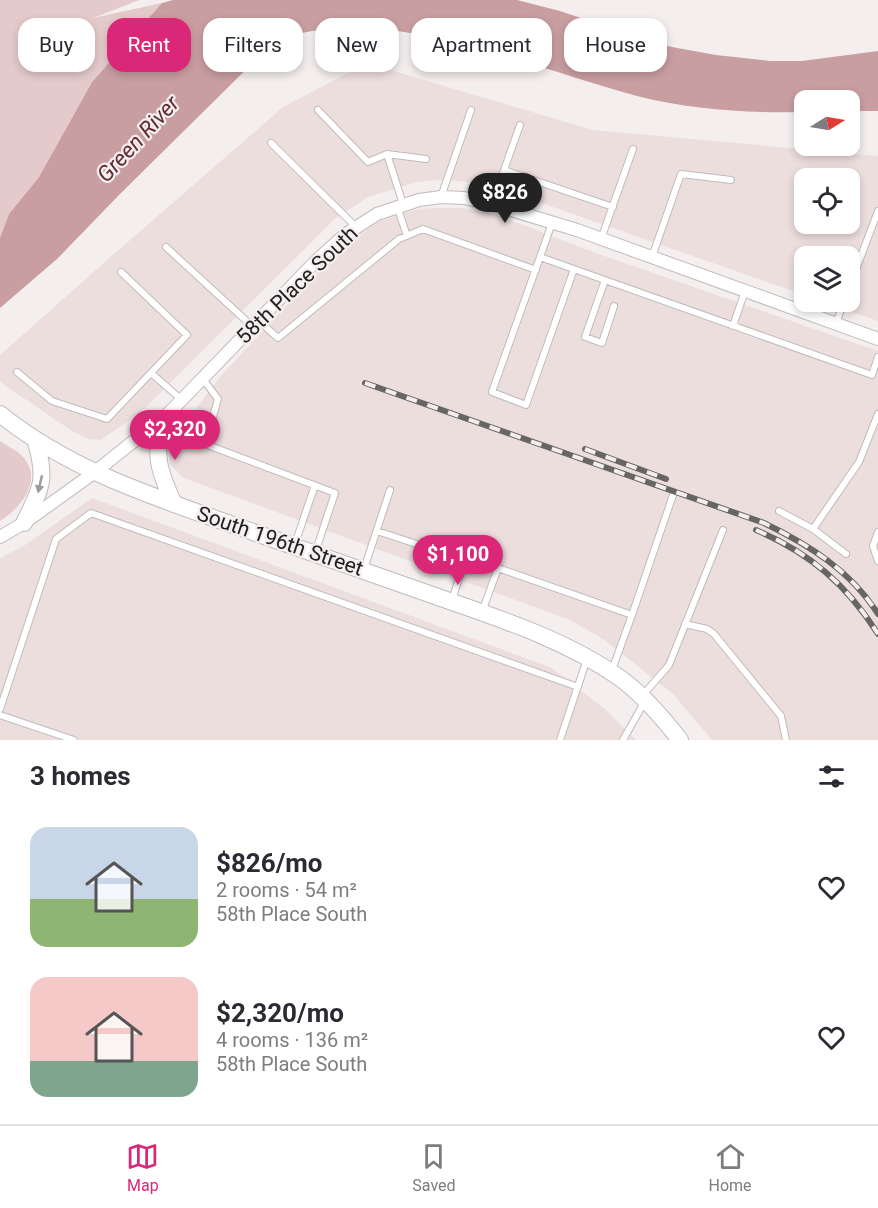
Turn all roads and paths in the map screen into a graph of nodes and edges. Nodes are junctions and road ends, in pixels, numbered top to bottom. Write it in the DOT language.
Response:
graph roads {
  1 [pos="318,110"];
  2 [pos="471,110"];
  3 [pos="520,125"];
  4 [pos="271,143"];
  5 [pos="633,149"];
  6 [pos="387,154"];
  7 [pos="426,159"];
  8 [pos="504,170"];
  9 [pos="731,180"];
  10 [pos="441,197"];
  11 [pos="492,204"];
  12 [pos="400,205"];
  13 [pos="613,207"];
  14 [pos="878,211"];
  15 [pos="552,223"];
  16 [pos="356,226"];
  17 [pos="407,236"];
  18 [pos="601,239"];
  19 [pos="166,247"];
  20 [pos="540,257"];
  21 [pos="652,258"];
  22 [pos="860,259"];
  23 [pos="574,269"];
  24 [pos="536,270"];
  25 [pos="121,272"];
  26 [pos="605,280"];
  27 [pos="745,291"];
  28 [pos="614,306"];
  29 [pos="840,312"];
  30 [pos="256,324"];
  31 [pos="836,324"];
  32 [pos="733,326"];
  33 [pos="878,339"];
  34 [pos="878,357"];
  35 [pos="17,372"];
  36 [pos="151,373"];
  37 [pos="872,375"];
  38 [pos="203,379"];
  39 [pos="878,380"];
  40 [pos="182,400"];
  41 [pos="0,414"];
  42 [pos="878,414"];
  43 [pos="161,420"];
  44 [pos="36,442"];
  45 [pos="95,472"];
  46 [pos="315,485"];
  47 [pos="390,490"];
  48 [pos="673,495"];
  49 [pos="174,504"];
  50 [pos="778,511"];
  51 [pos="24,523"];
  52 [pos="723,530"];
  53 [pos="813,530"];
  54 [pos="377,531"];
  55 [pos="878,532"];
  56 [pos="0,537"];
  57 [pos="295,546"];
  58 [pos="315,554"];
  59 [pos="846,554"];
  60 [pos="878,561"];
  61 [pos="364,571"];
  62 [pos="451,602"];
  63 [pos="482,613"];
  64 [pos="632,615"];
  65 [pos="685,624"];
  66 [pos="588,659"];
  67 [pos="611,673"];
  68 [pos="578,687"];
  69 [pos="643,699"];
  70 [pos="0,710"];
  71 [pos="0,715"];
  72 [pos="69,739"];
  73 [pos="560,740"];
  74 [pos="623,740"];
  75 [pos="680,740"];
  76 [pos="786,740"];
  1 -- 6 [label="lane"];
  2 -- 10 [label="lane"];
  3 -- 8 [label="lane"];
  4 -- 16 [label="lane"];
  5 -- 13 [label="lane"];
  6 -- 7 [label="lane"];
  6 -- 12 [label="lane"];
  8 -- 11 [label="lane"];
  8 -- 13 [label="lane"];
  9 -- 21 [label="lane"];
  10 -- 11 [label="street, 58th Place South"];
  10 -- 12 [label="street, 58th Place South"];
  11 -- 15 [label="street, 58th Place South"];
  12 -- 16 [label="street, 58th Place South"];
  12 -- 17 [label="lane"];
  13 -- 18 [label="lane"];
  14 -- 22 [label="lane"];
  15 -- 18 [label="street, 58th Place South"];
  15 -- 20 [label="lane"];
  16 -- 30 [label="street, 58th Place South"];
  17 -- 24 [label="lane"];
  17 -- 30 [label="lane"];
  18 -- 21 [label="street, 58th Place South"];
  19 -- 30 [label="lane"];
  20 -- 23 [label="lane"];
  20 -- 24 [label="lane"];
  21 -- 27 [label="street, 58th Place South"];
  23 -- 24 [label="lane"];
  23 -- 26 [label="lane"];
  25 -- 36 [label="lane"];
  26 -- 28 [label="lane"];
  26 -- 32 [label="lane"];
  27 -- 31 [label="street, 58th Place South"];
  27 -- 32 [label="lane"];
  29 -- 31 [label="lane"];
  30 -- 38 [label="street, 58th Place South"];
  31 -- 33 [label="street, 58th Place South"];
  32 -- 37 [label="lane"];
  34 -- 37 [label="lane"];
  35 -- 36 [label="lane"];
  36 -- 40 [label="lane"];
  37 -- 39 [label="lane"];
  38 -- 40 [label="street, 58th Place South"];
  38 -- 46 [label="lane"];
  40 -- 43 [label="street, 58th Place South"];
  41 -- 44 [label="main road, South 196th Street"];
  42 -- 53 [label="lane"];
  43 -- 45 [label="street, 58th Place South"];
  43 -- 49 [label="main road"];
  44 -- 45 [label="main road, South 196th Street"];
  44 -- 51 [label="main road, one-way"];
  45 -- 49 [label="main road, South 196th Street"];
  45 -- 51 [label="street, 58th Place South"];
  46 -- 57 [label="lane"];
  46 -- 58 [label="lane"];
  47 -- 54 [label="lane"];
  48 -- 64 [label="lane"];
  49 -- 57 [label="main road, South 196th Street"];
  50 -- 53 [label="lane"];
  51 -- 56 [label="street, 58th Place South"];
  52 -- 65 [label="lane"];
  53 -- 59 [label="lane"];
  54 -- 61 [label="lane"];
  54 -- 62 [label="lane"];
  55 -- 60 [label="lane"];
  57 -- 58 [label="main road, South 196th Street"];
  58 -- 61 [label="main road, South 196th Street"];
  61 -- 62 [label="main road, South 196th Street"];
  62 -- 63 [label="main road, South 196th Street"];
  63 -- 64 [label="lane"];
  63 -- 66 [label="main road, South 196th Street"];
  64 -- 67 [label="lane"];
  65 -- 69 [label="lane"];
  65 -- 76 [label="lane"];
  66 -- 67 [label="main road, South 196th Street"];
  66 -- 68 [label="lane"];
  67 -- 69 [label="main road, South 196th Street"];
  68 -- 70 [label="lane"];
  68 -- 73 [label="lane"];
  69 -- 74 [label="lane"];
  69 -- 75 [label="main road, South 196th Street"];
  71 -- 72 [label="lane"];
}
